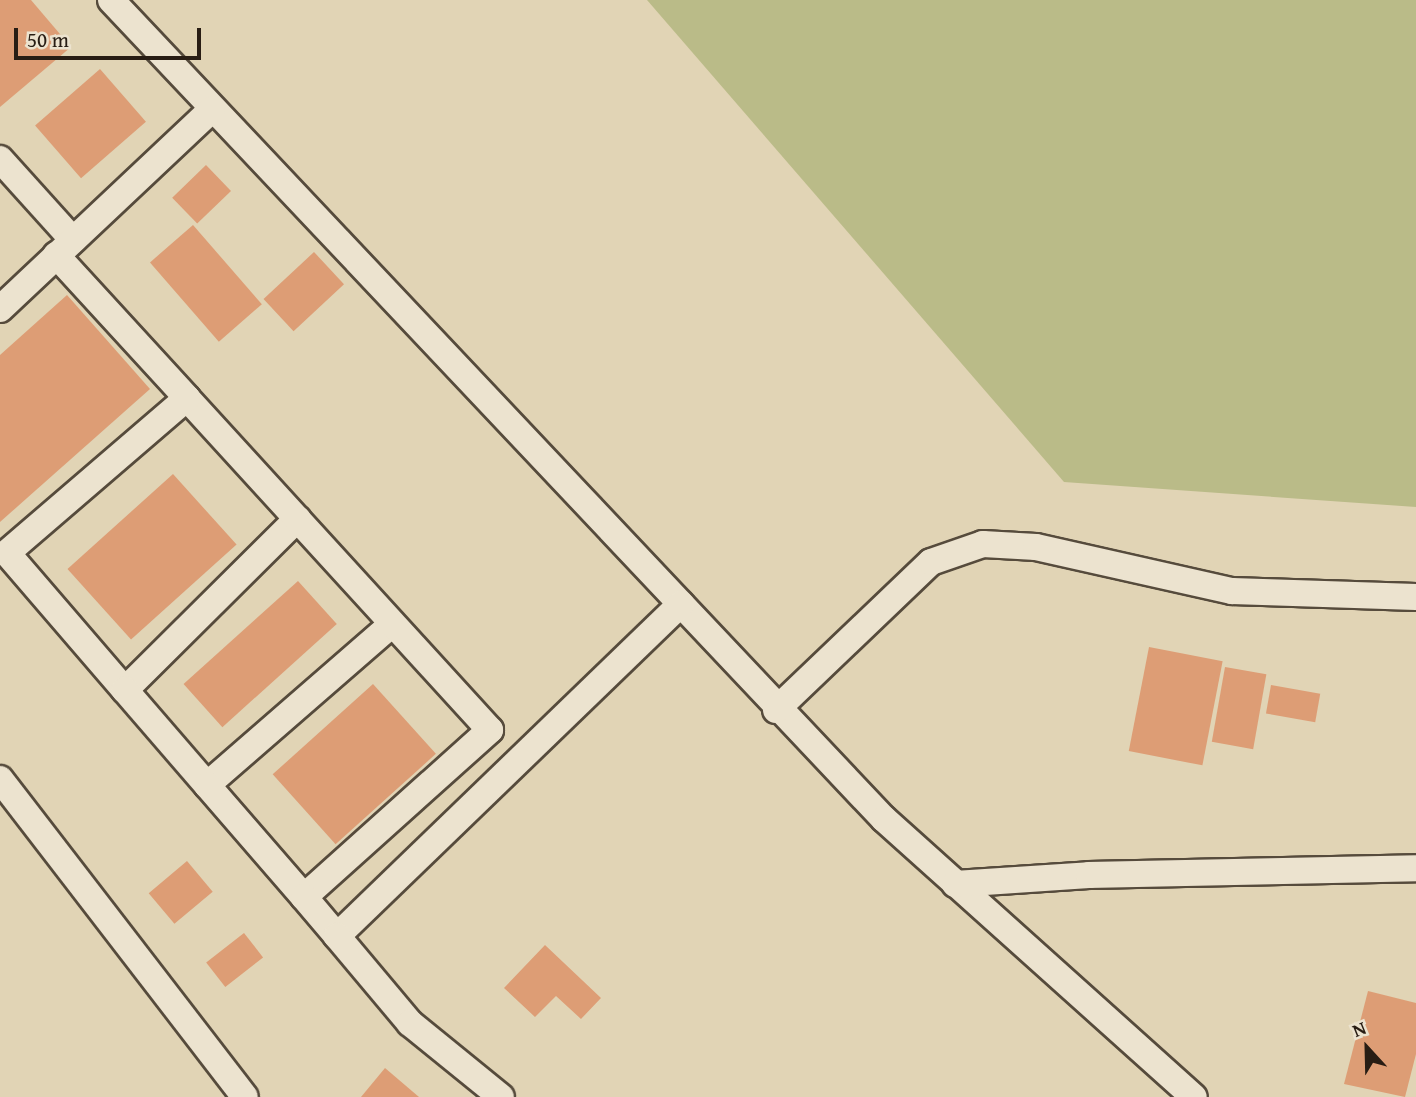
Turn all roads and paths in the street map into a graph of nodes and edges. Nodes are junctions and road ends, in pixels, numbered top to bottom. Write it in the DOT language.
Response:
graph roads {
  1 [pos="111,0"];
  2 [pos="212,108"];
  3 [pos="0,159"];
  4 [pos="64,248"];
  5 [pos="0,309"];
  6 [pos="187,398"];
  7 [pos="297,519"];
  8 [pos="1416,597"];
  9 [pos="681,604"];
  10 [pos="392,624"];
  11 [pos="125,690"];
  12 [pos="776,710"];
  13 [pos="0,779"];
  14 [pos="207,785"];
  15 [pos="1416,868"];
  16 [pos="955,884"];
  17 [pos="304,897"];
  18 [pos="337,936"];
  19 [pos="245,1097"];
  20 [pos="501,1097"];
  21 [pos="1194,1097"];
  1 -- 2 [label="street"];
  2 -- 4 [label="street"];
  2 -- 9 [label="street"];
  3 -- 4 [label="street"];
  4 -- 5 [label="street"];
  4 -- 6 [label="street"];
  6 -- 7 [label="street"];
  6 -- 11 [label="street"];
  7 -- 10 [label="street"];
  7 -- 11 [label="street"];
  8 -- 12 [label="street"];
  9 -- 12 [label="street"];
  9 -- 18 [label="street"];
  10 -- 14 [label="street"];
  10 -- 17 [label="street"];
  11 -- 14 [label="street"];
  12 -- 16 [label="street"];
  13 -- 19 [label="street"];
  14 -- 17 [label="street"];
  15 -- 16 [label="street"];
  16 -- 21 [label="street"];
  17 -- 18 [label="street"];
  18 -- 20 [label="street"];
}
